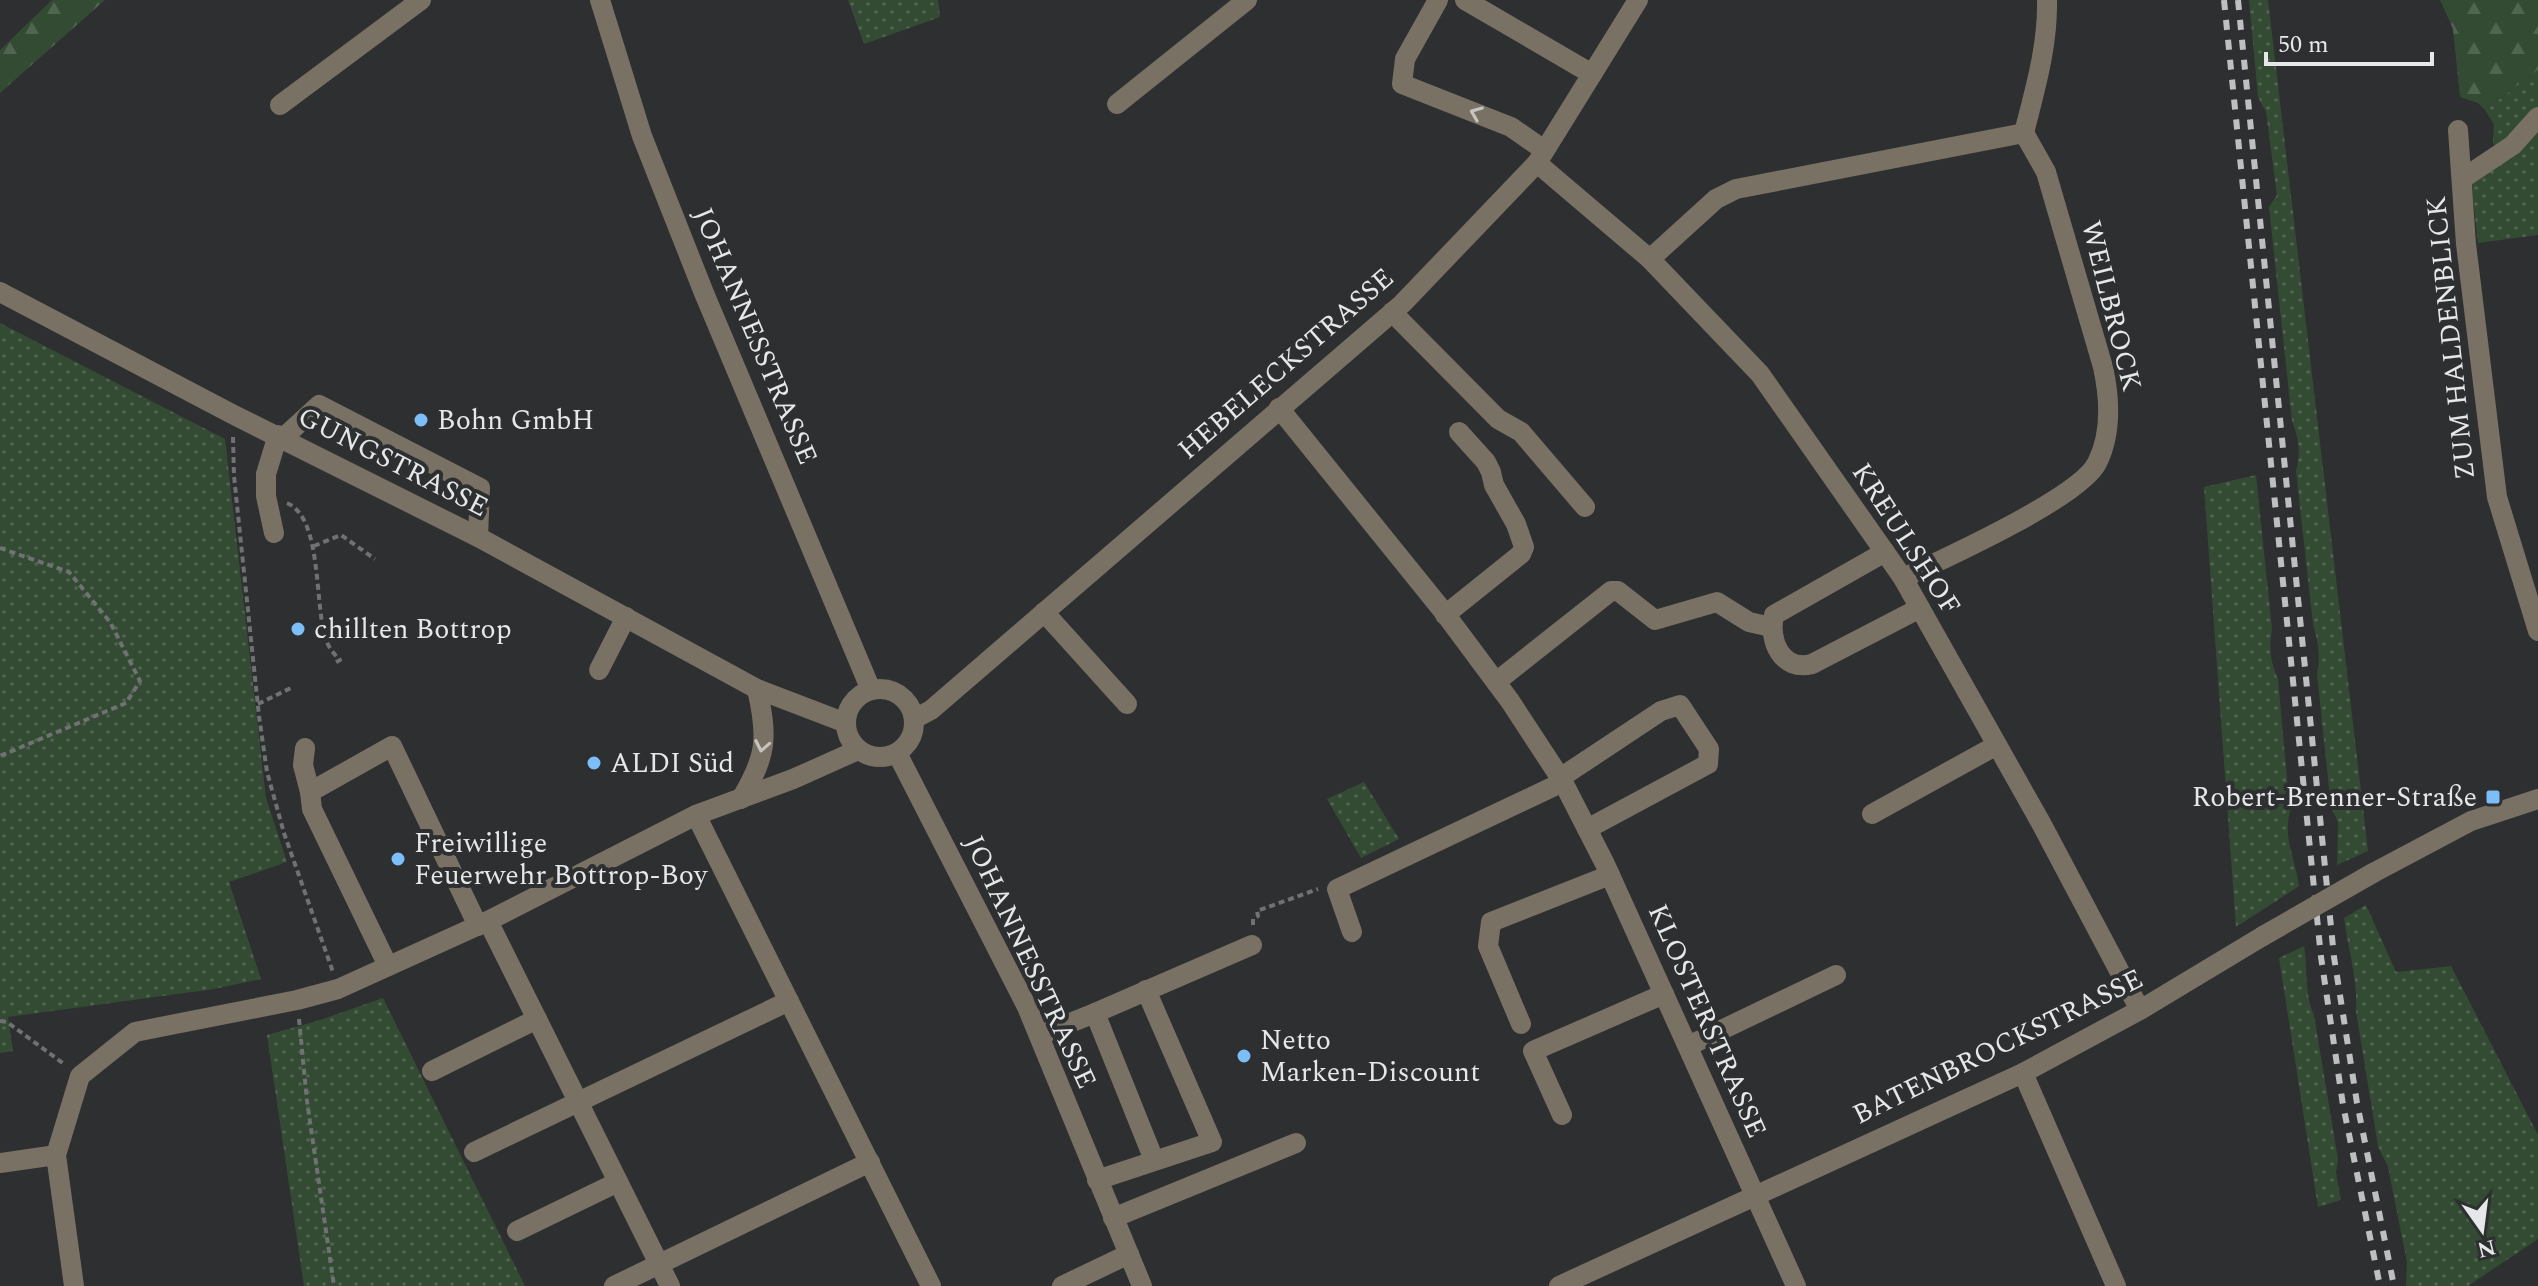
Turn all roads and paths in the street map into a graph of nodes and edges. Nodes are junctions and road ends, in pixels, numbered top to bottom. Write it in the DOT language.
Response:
graph roads {
  1 [pos="421,0"];
  2 [pos="600,0"];
  3 [pos="1247,0"];
  4 [pos="1438,0"];
  5 [pos="1638,0"];
  6 [pos="2047,0"];
  7 [pos="1477,3"];
  8 [pos="1592,74"];
  9 [pos="1117,104"];
  10 [pos="280,105"];
  11 [pos="2538,117"];
  12 [pos="2458,130"];
  13 [pos="2024,133"];
  14 [pos="1541,156"];
  15 [pos="2462,179"];
  16 [pos="1650,259"];
  17 [pos="0,292"];
  18 [pos="1392,312"];
  19 [pos="1279,408"];
  20 [pos="234,415"];
  21 [pos="1459,432"];
  22 [pos="280,437"];
  23 [pos="266,496"];
  24 [pos="1585,507"];
  25 [pos="274,533"];
  26 [pos="478,537"];
  27 [pos="314,546"];
  28 [pos="0,548"];
  29 [pos="1885,552"];
  30 [pos="375,559"];
  31 [pos="1903,578"];
  32 [pos="1920,608"];
  33 [pos="1044,612"];
  34 [pos="1445,615"];
  35 [pos="626,617"];
  36 [pos="1771,627"];
  37 [pos="2538,631"];
  38 [pos="333,664"];
  39 [pos="599,670"];
  40 [pos="1496,682"];
  41 [pos="291,688"];
  42 [pos="757,689"];
  43 [pos="871,690"];
  44 [pos="258,704"];
  45 [pos="1127,704"];
  46 [pos="914,719"];
  47 [pos="846,723"];
  48 [pos="1997,745"];
  49 [pos="305,748"];
  50 [pos="858,750"];
  51 [pos="897,753"];
  52 [pos="0,756"];
  53 [pos="1561,780"];
  54 [pos="310,792"];
  55 [pos="741,799"];
  56 [pos="2538,799"];
  57 [pos="1872,814"];
  58 [pos="696,815"];
  59 [pos="1587,829"];
  60 [pos="1610,875"];
  61 [pos="1337,889"];
  62 [pos="483,923"];
  63 [pos="1352,932"];
  64 [pos="1252,945"];
  65 [pos="388,966"];
  66 [pos="1836,975"];
  67 [pos="338,989"];
  68 [pos="1146,990"];
  69 [pos="1664,994"];
  70 [pos="297,1000"];
  71 [pos="789,1001"];
  72 [pos="2140,1010"];
  73 [pos="1095,1013"];
  74 [pos="537,1019"];
  75 [pos="0,1021"];
  76 [pos="1521,1024"];
  77 [pos="1040,1035"];
  78 [pos="1688,1046"];
  79 [pos="432,1071"];
  80 [pos="2023,1073"];
  81 [pos="80,1076"];
  82 [pos="579,1102"];
  83 [pos="1562,1115"];
  84 [pos="1296,1143"];
  85 [pos="474,1152"];
  86 [pos="56,1155"];
  87 [pos="1154,1160"];
  88 [pos="870,1162"];
  89 [pos="0,1163"];
  90 [pos="1097,1180"];
  91 [pos="618,1182"];
  92 [pos="1755,1194"];
  93 [pos="1113,1218"];
  94 [pos="517,1231"];
  95 [pos="1129,1254"];
  96 [pos="659,1264"];
  97 [pos="74,1286"];
  98 [pos="334,1286"];
  99 [pos="614,1286"];
  100 [pos="670,1286"];
  101 [pos="931,1286"];
  102 [pos="1062,1286"];
  103 [pos="1142,1286"];
  104 [pos="1559,1286"];
  105 [pos="1796,1286"];
  106 [pos="2116,1286"];
  1 -- 10 [label="street"];
  2 -- 43 [label="street, JOHANNESSTRASSE"];
  3 -- 9 [label="street"];
  14 -- 4 [label="street, KREULSHOF, one-way"];
  5 -- 8 [label="street, HEBELECKSTRASSE"];
  6 -- 13 [label="street"];
  7 -- 8 [label="street"];
  8 -- 14 [label="street, HEBELECKSTRASSE"];
  11 -- 15 [label="street"];
  12 -- 15 [label="street, ZUM HALDENBLICK"];
  13 -- 16 [label="street"];
  13 -- 31 [label="street, WEILBROCK"];
  14 -- 16 [label="street, KREULSHOF"];
  14 -- 18 [label="street, HEBELECKSTRASSE"];
  15 -- 37 [label="street, ZUM HALDENBLICK"];
  16 -- 29 [label="street, KREULSHOF"];
  17 -- 20 [label="street, GUNGSTRASSE"];
  18 -- 19 [label="street, HEBELECKSTRASSE"];
  18 -- 24 [label="street"];
  19 -- 33 [label="street, HEBELECKSTRASSE"];
  19 -- 34 [label="street, KLOSTERSTRASSE"];
  20 -- 22 [label="street, GUNGSTRASSE"];
  20 -- 44 [label="path"];
  21 -- 34 [label="street"];
  22 -- 23 [label="street"];
  22 -- 26 [label="street, GUNGSTRASSE"];
  22 -- 26 [label="street"];
  23 -- 25 [label="street"];
  23 -- 27 [label="path"];
  26 -- 35 [label="street, GUNGSTRASSE"];
  27 -- 30 [label="path"];
  27 -- 38 [label="path"];
  28 -- 52 [label="path"];
  29 -- 31 [label="street, KREULSHOF"];
  29 -- 36 [label="street"];
  31 -- 32 [label="street, KREULSHOF"];
  32 -- 36 [label="street"];
  32 -- 48 [label="street, KREULSHOF"];
  33 -- 45 [label="street"];
  33 -- 46 [label="street, HEBELECKSTRASSE"];
  34 -- 40 [label="street, KLOSTERSTRASSE"];
  35 -- 39 [label="street"];
  35 -- 42 [label="street, GUNGSTRASSE"];
  36 -- 40 [label="street"];
  40 -- 53 [label="street, KLOSTERSTRASSE"];
  41 -- 44 [label="path"];
  42 -- 47 [label="street, GUNGSTRASSE"];
  42 -- 55 [label="street, one-way"];
  43 -- 46 [label="street"];
  43 -- 47 [label="street"];
  44 -- 67 [label="path"];
  46 -- 51 [label="street"];
  47 -- 50 [label="street"];
  48 -- 57 [label="street"];
  48 -- 72 [label="street, KREULSHOF"];
  49 -- 54 [label="street"];
  50 -- 51 [label="street"];
  50 -- 55 [label="street"];
  51 -- 77 [label="street, JOHANNESSTRASSE"];
  53 -- 59 [label="street, KLOSTERSTRASSE"];
  53 -- 59 [label="street"];
  53 -- 61 [label="street"];
  54 -- 62 [label="street"];
  54 -- 65 [label="street"];
  55 -- 58 [label="street"];
  56 -- 72 [label="street, BATENBROCKSTRASSE, bridge"];
  58 -- 62 [label="street"];
  58 -- 71 [label="street"];
  59 -- 60 [label="street, KLOSTERSTRASSE"];
  60 -- 69 [label="street, KLOSTERSTRASSE"];
  60 -- 76 [label="street"];
  61 -- 63 [label="street"];
  61 -- 64 [label="path"];
  62 -- 65 [label="street"];
  62 -- 74 [label="street"];
  64 -- 68 [label="street"];
  65 -- 67 [label="street"];
  66 -- 78 [label="street"];
  67 -- 70 [label="street"];
  68 -- 73 [label="street"];
  68 -- 87 [label="street"];
  69 -- 78 [label="street, KLOSTERSTRASSE"];
  69 -- 83 [label="street"];
  70 -- 81 [label="street"];
  70 -- 98 [label="path"];
  71 -- 82 [label="street"];
  71 -- 88 [label="street"];
  72 -- 80 [label="street, BATENBROCKSTRASSE"];
  73 -- 77 [label="street"];
  73 -- 87 [label="street"];
  74 -- 79 [label="street"];
  74 -- 82 [label="street"];
  75 -- 81 [label="path"];
  77 -- 90 [label="street, JOHANNESSTRASSE"];
  78 -- 92 [label="street, KLOSTERSTRASSE"];
  80 -- 92 [label="street, BATENBROCKSTRASSE"];
  80 -- 106 [label="street"];
  81 -- 86 [label="street"];
  82 -- 85 [label="street"];
  82 -- 91 [label="street"];
  84 -- 93 [label="street"];
  86 -- 89 [label="street"];
  86 -- 97 [label="street"];
  87 -- 90 [label="street"];
  88 -- 96 [label="street"];
  88 -- 101 [label="street"];
  90 -- 93 [label="street, JOHANNESSTRASSE"];
  91 -- 94 [label="street"];
  91 -- 96 [label="street"];
  92 -- 104 [label="street, BATENBROCKSTRASSE"];
  92 -- 105 [label="street, KLOSTERSTRASSE"];
  93 -- 95 [label="street, JOHANNESSTRASSE"];
  95 -- 102 [label="street"];
  95 -- 103 [label="street, JOHANNESSTRASSE"];
  96 -- 99 [label="street"];
  96 -- 100 [label="street"];
}
